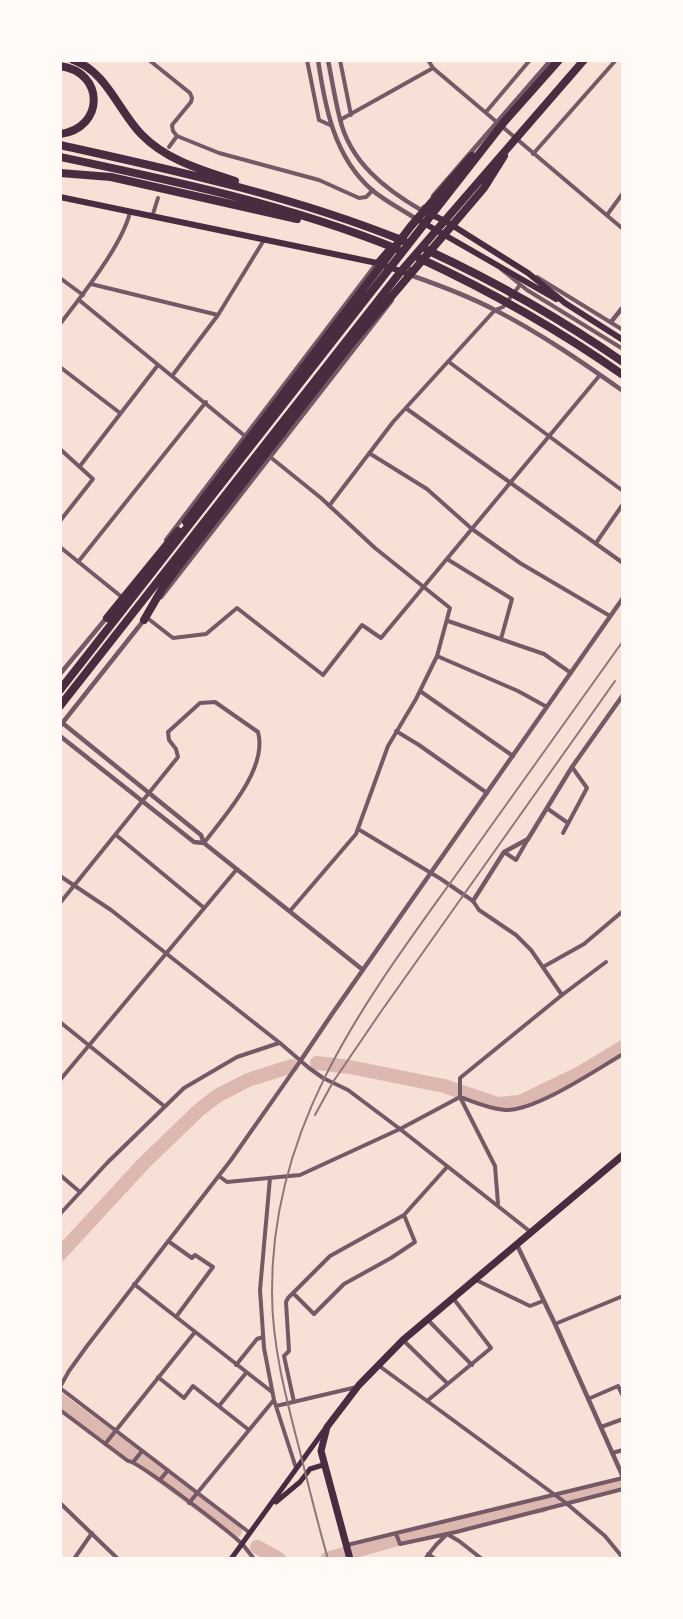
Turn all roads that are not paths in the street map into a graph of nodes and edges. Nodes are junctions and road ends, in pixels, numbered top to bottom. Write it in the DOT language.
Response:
graph roads {
  1 [pos="73,60"];
  2 [pos="149,60"];
  3 [pos="308,60"];
  4 [pos="318,60"];
  5 [pos="328,60"];
  6 [pos="340,60"];
  7 [pos="429,60"];
  8 [pos="530,60"];
  9 [pos="551,60"];
  10 [pos="559,60"];
  11 [pos="584,60"];
  12 [pos="589,60"];
  13 [pos="616,60"];
  14 [pos="60,66"];
  15 [pos="433,68"];
  16 [pos="486,112"];
  17 [pos="351,115"];
  18 [pos="340,121"];
  19 [pos="501,122"];
  20 [pos="330,125"];
  21 [pos="60,134"];
  22 [pos="177,135"];
  23 [pos="518,137"];
  24 [pos="60,145"];
  25 [pos="169,147"];
  26 [pos="533,154"];
  27 [pos="60,157"];
  28 [pos="60,173"];
  29 [pos="373,190"];
  30 [pos="623,193"];
  31 [pos="60,197"];
  32 [pos="158,198"];
  33 [pos="318,208"];
  34 [pos="421,210"];
  35 [pos="130,212"];
  36 [pos="607,215"];
  37 [pos="152,217"];
  38 [pos="415,218"];
  39 [pos="447,222"];
  40 [pos="342,228"];
  41 [pos="623,229"];
  42 [pos="438,232"];
  43 [pos="264,239"];
  44 [pos="377,263"];
  45 [pos="501,268"];
  46 [pos="528,273"];
  47 [pos="409,274"];
  48 [pos="60,278"];
  49 [pos="91,284"];
  50 [pos="520,285"];
  51 [pos="82,295"];
  52 [pos="78,300"];
  53 [pos="565,303"];
  54 [pos="623,307"];
  55 [pos="495,310"];
  56 [pos="218,315"];
  57 [pos="611,322"];
  58 [pos="60,324"];
  59 [pos="623,330"];
  60 [pos="623,340"];
  61 [pos="623,349"];
  62 [pos="449,362"];
  63 [pos="623,362"];
  64 [pos="158,365"];
  65 [pos="60,367"];
  66 [pos="600,375"];
  67 [pos="623,375"];
  68 [pos="172,376"];
  69 [pos="623,390"];
  70 [pos="206,402"];
  71 [pos="407,409"];
  72 [pos="120,413"];
  73 [pos="245,435"];
  74 [pos="549,436"];
  75 [pos="60,449"];
  76 [pos="369,453"];
  77 [pos="269,456"];
  78 [pos="80,466"];
  79 [pos="510,483"];
  80 [pos="623,490"];
  81 [pos="623,504"];
  82 [pos="329,506"];
  83 [pos="60,521"];
  84 [pos="472,529"];
  85 [pos="596,543"];
  86 [pos="60,547"];
  87 [pos="447,558"];
  88 [pos="78,562"];
  89 [pos="623,564"];
  90 [pos="423,587"];
  91 [pos="123,598"];
  92 [pos="623,598"];
  93 [pos="610,616"];
  94 [pos="107,618"];
  95 [pos="145,618"];
  96 [pos="448,621"];
  97 [pos="501,639"];
  98 [pos="437,656"];
  99 [pos="60,674"];
  100 [pos="571,674"];
  101 [pos="60,690"];
  102 [pos="420,691"];
  103 [pos="623,695"];
  104 [pos="60,706"];
  105 [pos="547,708"];
  106 [pos="61,723"];
  107 [pos="396,731"];
  108 [pos="60,736"];
  109 [pos="513,756"];
  110 [pos="572,767"];
  111 [pos="150,793"];
  112 [pos="487,793"];
  113 [pos="144,801"];
  114 [pos="548,809"];
  115 [pos="568,823"];
  116 [pos="358,829"];
  117 [pos="563,833"];
  118 [pos="116,835"];
  119 [pos="528,839"];
  120 [pos="204,843"];
  121 [pos="504,852"];
  122 [pos="237,869"];
  123 [pos="431,873"];
  124 [pos="60,876"];
  125 [pos="74,885"];
  126 [pos="473,901"];
  127 [pos="60,903"];
  128 [pos="203,907"];
  129 [pos="290,911"];
  130 [pos="623,911"];
  131 [pos="165,953"];
  132 [pos="606,962"];
  133 [pos="543,967"];
  134 [pos="363,970"];
  135 [pos="562,995"];
  136 [pos="60,1022"];
  137 [pos="280,1043"];
  138 [pos="89,1045"];
  139 [pos="623,1054"];
  140 [pos="301,1060"];
  141 [pos="60,1080"];
  142 [pos="459,1096"];
  143 [pos="164,1106"];
  144 [pos="400,1129"];
  145 [pos="623,1155"];
  146 [pos="447,1167"];
  147 [pos="60,1175"];
  148 [pos="219,1176"];
  149 [pos="270,1178"];
  150 [pos="81,1192"];
  151 [pos="498,1205"];
  152 [pos="60,1214"];
  153 [pos="404,1215"];
  154 [pos="532,1233"];
  155 [pos="168,1241"];
  156 [pos="517,1245"];
  157 [pos="475,1279"];
  158 [pos="134,1284"];
  159 [pos="293,1293"];
  160 [pos="623,1296"];
  161 [pos="452,1298"];
  162 [pos="543,1301"];
  163 [pos="176,1317"];
  164 [pos="427,1319"];
  165 [pos="555,1324"];
  166 [pos="195,1332"];
  167 [pos="263,1338"];
  168 [pos="403,1340"];
  169 [pos="288,1344"];
  170 [pos="282,1350"];
  171 [pos="266,1352"];
  172 [pos="272,1352"];
  173 [pos="236,1365"];
  174 [pos="377,1365"];
  175 [pos="471,1365"];
  176 [pos="246,1373"];
  177 [pos="158,1377"];
  178 [pos="447,1383"];
  179 [pos="357,1387"];
  180 [pos="60,1388"];
  181 [pos="272,1392"];
  182 [pos="623,1396"];
  183 [pos="588,1399"];
  184 [pos="274,1400"];
  185 [pos="427,1401"];
  186 [pos="294,1402"];
  187 [pos="219,1406"];
  188 [pos="276,1406"];
  189 [pos="60,1410"];
  190 [pos="623,1419"];
  191 [pos="327,1427"];
  192 [pos="601,1427"];
  193 [pos="249,1430"];
  194 [pos="114,1432"];
  195 [pos="106,1443"];
  196 [pos="623,1450"];
  197 [pos="140,1452"];
  198 [pos="612,1453"];
  199 [pos="134,1460"];
  200 [pos="323,1465"];
  201 [pos="297,1471"];
  202 [pos="163,1476"];
  203 [pos="623,1478"];
  204 [pos="623,1489"];
  205 [pos="196,1495"];
  206 [pos="555,1495"];
  207 [pos="190,1502"];
  208 [pos="565,1502"];
  209 [pos="60,1503"];
  210 [pos="272,1505"];
  211 [pos="92,1533"];
  212 [pos="250,1533"];
  213 [pos="447,1534"];
  214 [pos="397,1535"];
  215 [pos="242,1544"];
  216 [pos="348,1552"];
  217 [pos="428,1554"];
  218 [pos="623,1558"];
  219 [pos="74,1559"];
  220 [pos="118,1559"];
  221 [pos="231,1559"];
  222 [pos="254,1559"];
  223 [pos="425,1559"];
  224 [pos="435,1559"];
  225 [pos="482,1559"];
  1 -- 33 [label="highway"];
  2 -- 22 [label="street"];
  3 -- 20 [label="street"];
  4 -- 20 [label="street"];
  5 -- 18 [label="street"];
  6 -- 17 [label="street"];
  7 -- 15 [label="street"];
  8 -- 16 [label="street"];
  9 -- 19 [label="street"];
  10 -- 19 [label="highway"];
  11 -- 23 [label="highway"];
  12 -- 23 [label="street"];
  13 -- 26 [label="street"];
  14 -- 21 [label="highway"];
  15 -- 16 [label="street"];
  15 -- 17 [label="street"];
  16 -- 19 [label="street"];
  17 -- 18 [label="street"];
  18 -- 34 [label="street"];
  19 -- 23 [label="street"];
  19 -- 34 [label="street"];
  19 -- 94 [label="highway"];
  19 -- 101 [label="highway"];
  20 -- 29 [label="street"];
  22 -- 25 [label="street"];
  22 -- 29 [label="street"];
  23 -- 26 [label="street"];
  23 -- 39 [label="street"];
  23 -- 95 [label="highway"];
  23 -- 104 [label="highway"];
  24 -- 33 [label="highway"];
  26 -- 36 [label="street"];
  27 -- 40 [label="highway"];
  28 -- 40 [label="highway"];
  29 -- 38 [label="street"];
  30 -- 36 [label="street"];
  31 -- 35 [label="main road"];
  32 -- 37 [label="street"];
  33 -- 63 [label="highway"];
  34 -- 38 [label="main road"];
  34 -- 39 [label="main road"];
  35 -- 37 [label="main road"];
  35 -- 49 [label="street"];
  36 -- 41 [label="street"];
  37 -- 43 [label="main road"];
  38 -- 42 [label="main road"];
  38 -- 44 [label="main road"];
  39 -- 42 [label="main road"];
  39 -- 46 [label="main road"];
  40 -- 67 [label="highway"];
  42 -- 45 [label="main road"];
  42 -- 47 [label="main road"];
  43 -- 44 [label="main road"];
  43 -- 56 [label="street"];
  44 -- 47 [label="main road"];
  44 -- 73 [label="street"];
  45 -- 50 [label="street"];
  45 -- 53 [label="main road"];
  46 -- 53 [label="main road"];
  46 -- 57 [label="street"];
  47 -- 55 [label="street"];
  47 -- 77 [label="street"];
  48 -- 51 [label="street"];
  49 -- 51 [label="street"];
  49 -- 56 [label="street"];
  50 -- 55 [label="street"];
  50 -- 61 [label="street"];
  51 -- 52 [label="street"];
  52 -- 58 [label="street"];
  52 -- 64 [label="street"];
  53 -- 60 [label="main road"];
  54 -- 57 [label="street"];
  55 -- 62 [label="street"];
  55 -- 66 [label="street"];
  56 -- 68 [label="street"];
  57 -- 59 [label="street"];
  62 -- 71 [label="street"];
  62 -- 74 [label="street"];
  64 -- 68 [label="street"];
  64 -- 72 [label="street"];
  65 -- 72 [label="street"];
  66 -- 69 [label="street"];
  66 -- 74 [label="street"];
  68 -- 70 [label="street"];
  70 -- 73 [label="street"];
  70 -- 88 [label="street"];
  71 -- 76 [label="street"];
  71 -- 79 [label="street"];
  72 -- 78 [label="street"];
  73 -- 77 [label="street"];
  73 -- 91 [label="street"];
  74 -- 79 [label="street"];
  74 -- 80 [label="street"];
  75 -- 78 [label="street"];
  76 -- 82 [label="street"];
  76 -- 84 [label="street"];
  77 -- 82 [label="street"];
  77 -- 95 [label="street"];
  78 -- 83 [label="street"];
  79 -- 84 [label="street"];
  79 -- 85 [label="street"];
  81 -- 85 [label="street"];
  82 -- 90 [label="street"];
  84 -- 87 [label="street"];
  84 -- 93 [label="street"];
  85 -- 89 [label="street"];
  86 -- 88 [label="street"];
  87 -- 90 [label="street"];
  87 -- 97 [label="street"];
  88 -- 91 [label="street"];
  90 -- 95 [label="street"];
  90 -- 96 [label="street"];
  91 -- 94 [label="street"];
  92 -- 93 [label="street"];
  93 -- 100 [label="street"];
  94 -- 99 [label="street"];
  95 -- 106 [label="street"];
  96 -- 97 [label="street"];
  96 -- 98 [label="street"];
  97 -- 100 [label="street"];
  98 -- 102 [label="street"];
  98 -- 105 [label="street"];
  100 -- 105 [label="street"];
  102 -- 107 [label="street"];
  102 -- 109 [label="street"];
  103 -- 110 [label="street"];
  105 -- 109 [label="street"];
  106 -- 111 [label="street"];
  107 -- 112 [label="street"];
  107 -- 116 [label="street"];
  108 -- 113 [label="street"];
  109 -- 112 [label="street"];
  110 -- 114 [label="street"];
  110 -- 115 [label="street"];
  111 -- 113 [label="street"];
  111 -- 120 [label="street"];
  111 -- 120 [label="street"];
  112 -- 123 [label="street"];
  113 -- 118 [label="street"];
  113 -- 120 [label="street"];
  114 -- 115 [label="street"];
  114 -- 119 [label="street"];
  115 -- 117 [label="street"];
  116 -- 123 [label="street"];
  116 -- 129 [label="street"];
  118 -- 125 [label="street"];
  118 -- 128 [label="street"];
  119 -- 121 [label="street"];
  119 -- 121 [label="street"];
  120 -- 122 [label="street"];
  121 -- 126 [label="street"];
  122 -- 128 [label="street"];
  122 -- 129 [label="street"];
  123 -- 126 [label="street"];
  123 -- 134 [label="street"];
  124 -- 125 [label="street"];
  125 -- 127 [label="street"];
  125 -- 131 [label="street"];
  126 -- 133 [label="street"];
  128 -- 131 [label="street"];
  129 -- 134 [label="street"];
  130 -- 133 [label="street"];
  131 -- 137 [label="street"];
  131 -- 138 [label="street"];
  132 -- 135 [label="street"];
  133 -- 135 [label="street"];
  134 -- 140 [label="street"];
  135 -- 142 [label="street"];
  136 -- 138 [label="street"];
  137 -- 140 [label="street"];
  137 -- 143 [label="street"];
  138 -- 141 [label="street"];
  138 -- 143 [label="street"];
  139 -- 142 [label="street"];
  140 -- 144 [label="street"];
  140 -- 148 [label="street"];
  142 -- 144 [label="street"];
  142 -- 151 [label="street"];
  143 -- 150 [label="street"];
  144 -- 146 [label="street"];
  144 -- 149 [label="street"];
  145 -- 154 [label="highway"];
  146 -- 151 [label="street"];
  146 -- 153 [label="street"];
  147 -- 150 [label="street"];
  148 -- 149 [label="street"];
  148 -- 155 [label="street"];
  149 -- 167 [label="street"];
  150 -- 152 [label="street"];
  151 -- 154 [label="street"];
  153 -- 159 [label="street"];
  153 -- 159 [label="street"];
  154 -- 156 [label="highway"];
  155 -- 158 [label="street"];
  155 -- 163 [label="street"];
  156 -- 157 [label="highway"];
  156 -- 162 [label="street"];
  157 -- 161 [label="highway"];
  157 -- 162 [label="street"];
  158 -- 163 [label="street"];
  158 -- 180 [label="street"];
  159 -- 169 [label="street"];
  160 -- 165 [label="street"];
  161 -- 164 [label="highway"];
  161 -- 175 [label="street"];
  162 -- 165 [label="street"];
  163 -- 166 [label="street"];
  164 -- 168 [label="highway"];
  164 -- 175 [label="street"];
  165 -- 183 [label="street"];
  166 -- 173 [label="street"];
  166 -- 177 [label="street"];
  167 -- 171 [label="street"];
  167 -- 173 [label="street"];
  168 -- 174 [label="highway"];
  168 -- 178 [label="street"];
  169 -- 170 [label="street"];
  169 -- 186 [label="street"];
  171 -- 172 [label="street"];
  171 -- 181 [label="street"];
  173 -- 176 [label="street"];
  174 -- 179 [label="highway"];
  174 -- 185 [label="street"];
  175 -- 178 [label="street"];
  176 -- 181 [label="street"];
  176 -- 187 [label="street"];
  177 -- 187 [label="street"];
  177 -- 194 [label="street"];
  178 -- 185 [label="street"];
  179 -- 186 [label="street"];
  179 -- 191 [label="highway"];
  180 -- 194 [label="street"];
  181 -- 184 [label="street"];
  182 -- 183 [label="street"];
  183 -- 192 [label="street"];
  184 -- 188 [label="street"];
  184 -- 193 [label="street"];
  185 -- 206 [label="street"];
  186 -- 188 [label="street"];
  187 -- 193 [label="street"];
  188 -- 201 [label="street"];
  189 -- 195 [label="street"];
  190 -- 192 [label="street"];
  191 -- 200 [label="highway"];
  191 -- 201 [label="main road"];
  192 -- 198 [label="street"];
  193 -- 205 [label="street"];
  194 -- 195 [label="street"];
  194 -- 197 [label="street"];
  195 -- 199 [label="street"];
  196 -- 198 [label="street"];
  197 -- 199 [label="street"];
  197 -- 202 [label="street"];
  198 -- 203 [label="street"];
  199 -- 202 [label="street"];
  200 -- 210 [label="main road"];
  200 -- 216 [label="highway"];
  201 -- 210 [label="main road"];
  202 -- 205 [label="street"];
  202 -- 207 [label="street"];
  203 -- 206 [label="street"];
  204 -- 208 [label="street"];
  205 -- 207 [label="street"];
  205 -- 212 [label="street"];
  206 -- 208 [label="street"];
  206 -- 214 [label="street"];
  207 -- 215 [label="street"];
  208 -- 213 [label="street"];
  208 -- 218 [label="street"];
  209 -- 211 [label="street"];
  210 -- 212 [label="main road"];
  211 -- 219 [label="street"];
  211 -- 220 [label="street"];
  212 -- 215 [label="main road"];
  213 -- 214 [label="street"];
  213 -- 217 [label="street"];
  213 -- 225 [label="street"];
  214 -- 216 [label="street"];
  215 -- 221 [label="main road"];
  215 -- 222 [label="street"];
  217 -- 223 [label="street"];
  217 -- 224 [label="street"];
}
